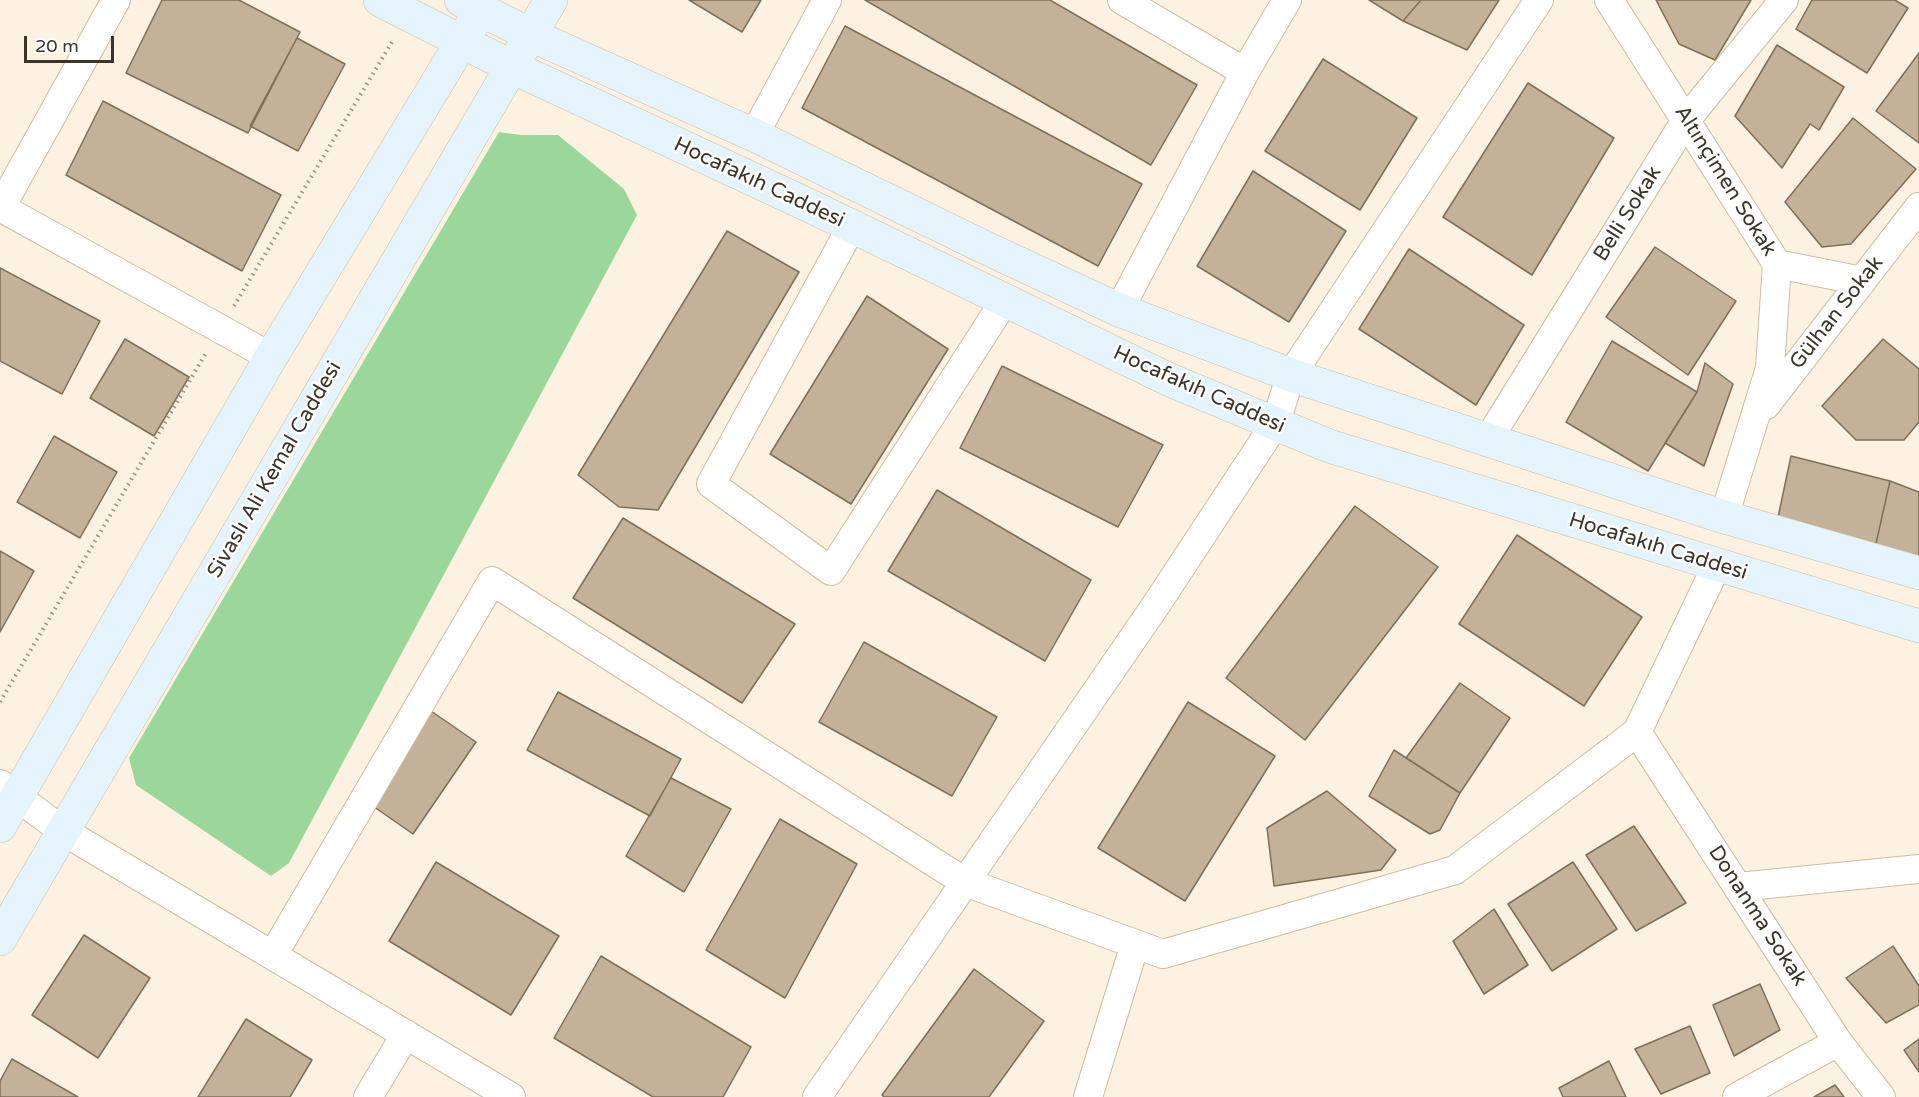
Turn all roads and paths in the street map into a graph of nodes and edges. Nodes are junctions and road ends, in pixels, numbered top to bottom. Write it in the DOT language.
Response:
graph roads {
  1 [pos="116,0"];
  2 [pos="380,0"];
  3 [pos="551,0"];
  4 [pos="827,0"];
  5 [pos="1122,0"];
  6 [pos="1287,0"];
  7 [pos="1539,0"];
  8 [pos="1609,0"];
  9 [pos="1785,0"];
  10 [pos="476,3"];
  11 [pos="531,35"];
  12 [pos="462,44"];
  13 [pos="512,67"];
  14 [pos="1245,72"];
  15 [pos="1686,120"];
  16 [pos="754,135"];
  17 [pos="0,207"];
  18 [pos="1919,207"];
  19 [pos="852,226"];
  20 [pos="1777,264"];
  21 [pos="1862,281"];
  22 [pos="1005,300"];
  23 [pos="1119,310"];
  24 [pos="271,357"];
  25 [pos="1291,375"];
  26 [pos="1755,419"];
  27 [pos="1275,424"];
  28 [pos="1488,440"];
  29 [pos="1724,517"];
  30 [pos="1716,564"];
  31 [pos="1919,573"];
  32 [pos="1919,626"];
  33 [pos="1637,732"];
  34 [pos="8,791"];
  35 [pos="0,826"];
  36 [pos="63,831"];
  37 [pos="1919,869"];
  38 [pos="965,882"];
  39 [pos="1738,887"];
  40 [pos="0,939"];
  41 [pos="1135,944"];
  42 [pos="273,955"];
  43 [pos="406,1034"];
  44 [pos="1838,1042"];
  45 [pos="823,1094"];
  46 [pos="368,1097"];
  47 [pos="512,1097"];
  48 [pos="1088,1097"];
  49 [pos="1737,1097"];
  50 [pos="1881,1097"];
  1 -- 17 [label="street"];
  2 -- 12 [label="street, Hocafakıh Caddesi"];
  3 -- 11 [label="street, Sivaslı Ali Kemal Caddesi"];
  4 -- 16 [label="street"];
  5 -- 14 [label="street"];
  6 -- 14 [label="street"];
  7 -- 25 [label="street"];
  8 -- 15 [label="street, Altınçimen Sokak"];
  9 -- 15 [label="street, Belli Sokak"];
  10 -- 11 [label="street, Hocafakıh Caddesi"];
  10 -- 12 [label="street"];
  11 -- 13 [label="street, Sivaslı Ali Kemal Caddesi"];
  11 -- 16 [label="street, Hocafakıh Caddesi"];
  12 -- 13 [label="street, Hocafakıh Caddesi"];
  12 -- 24 [label="street"];
  13 -- 19 [label="street, Hocafakıh Caddesi"];
  13 -- 36 [label="street, Sivaslı Ali Kemal Caddesi"];
  14 -- 23 [label="street"];
  15 -- 20 [label="street, Altınçimen Sokak"];
  15 -- 28 [label="street, Belli Sokak"];
  16 -- 23 [label="street, Hocafakıh Caddesi"];
  17 -- 24 [label="street"];
  18 -- 21 [label="street, Gülhan Sokak"];
  19 -- 22 [label="street, Hocafakıh Caddesi"];
  19 -- 22 [label="street"];
  20 -- 21 [label="street"];
  20 -- 26 [label="street, Altınçimen Sokak"];
  21 -- 26 [label="street, Gülhan Sokak"];
  22 -- 27 [label="street, Hocafakıh Caddesi"];
  23 -- 25 [label="street, Hocafakıh Caddesi"];
  24 -- 34 [label="street"];
  25 -- 27 [label="street"];
  25 -- 28 [label="street, Hocafakıh Caddesi"];
  26 -- 29 [label="street, Altınçimen Sokak"];
  27 -- 30 [label="street, Hocafakıh Caddesi"];
  27 -- 38 [label="street"];
  28 -- 29 [label="street, Hocafakıh Caddesi"];
  29 -- 31 [label="street, Hocafakıh Caddesi"];
  30 -- 32 [label="street, Hocafakıh Caddesi"];
  30 -- 33 [label="street"];
  33 -- 39 [label="street, Donanma Sokak"];
  33 -- 41 [label="street"];
  34 -- 35 [label="street"];
  34 -- 36 [label="street"];
  36 -- 40 [label="street, Sivaslı Ali Kemal Caddesi"];
  36 -- 42 [label="street"];
  37 -- 39 [label="street"];
  38 -- 41 [label="street"];
  38 -- 42 [label="street"];
  38 -- 45 [label="street"];
  39 -- 44 [label="street, Donanma Sokak"];
  41 -- 48 [label="street"];
  42 -- 43 [label="street"];
  43 -- 46 [label="street"];
  43 -- 47 [label="street"];
  44 -- 49 [label="street"];
  44 -- 50 [label="street, Donanma Sokak"];
}
